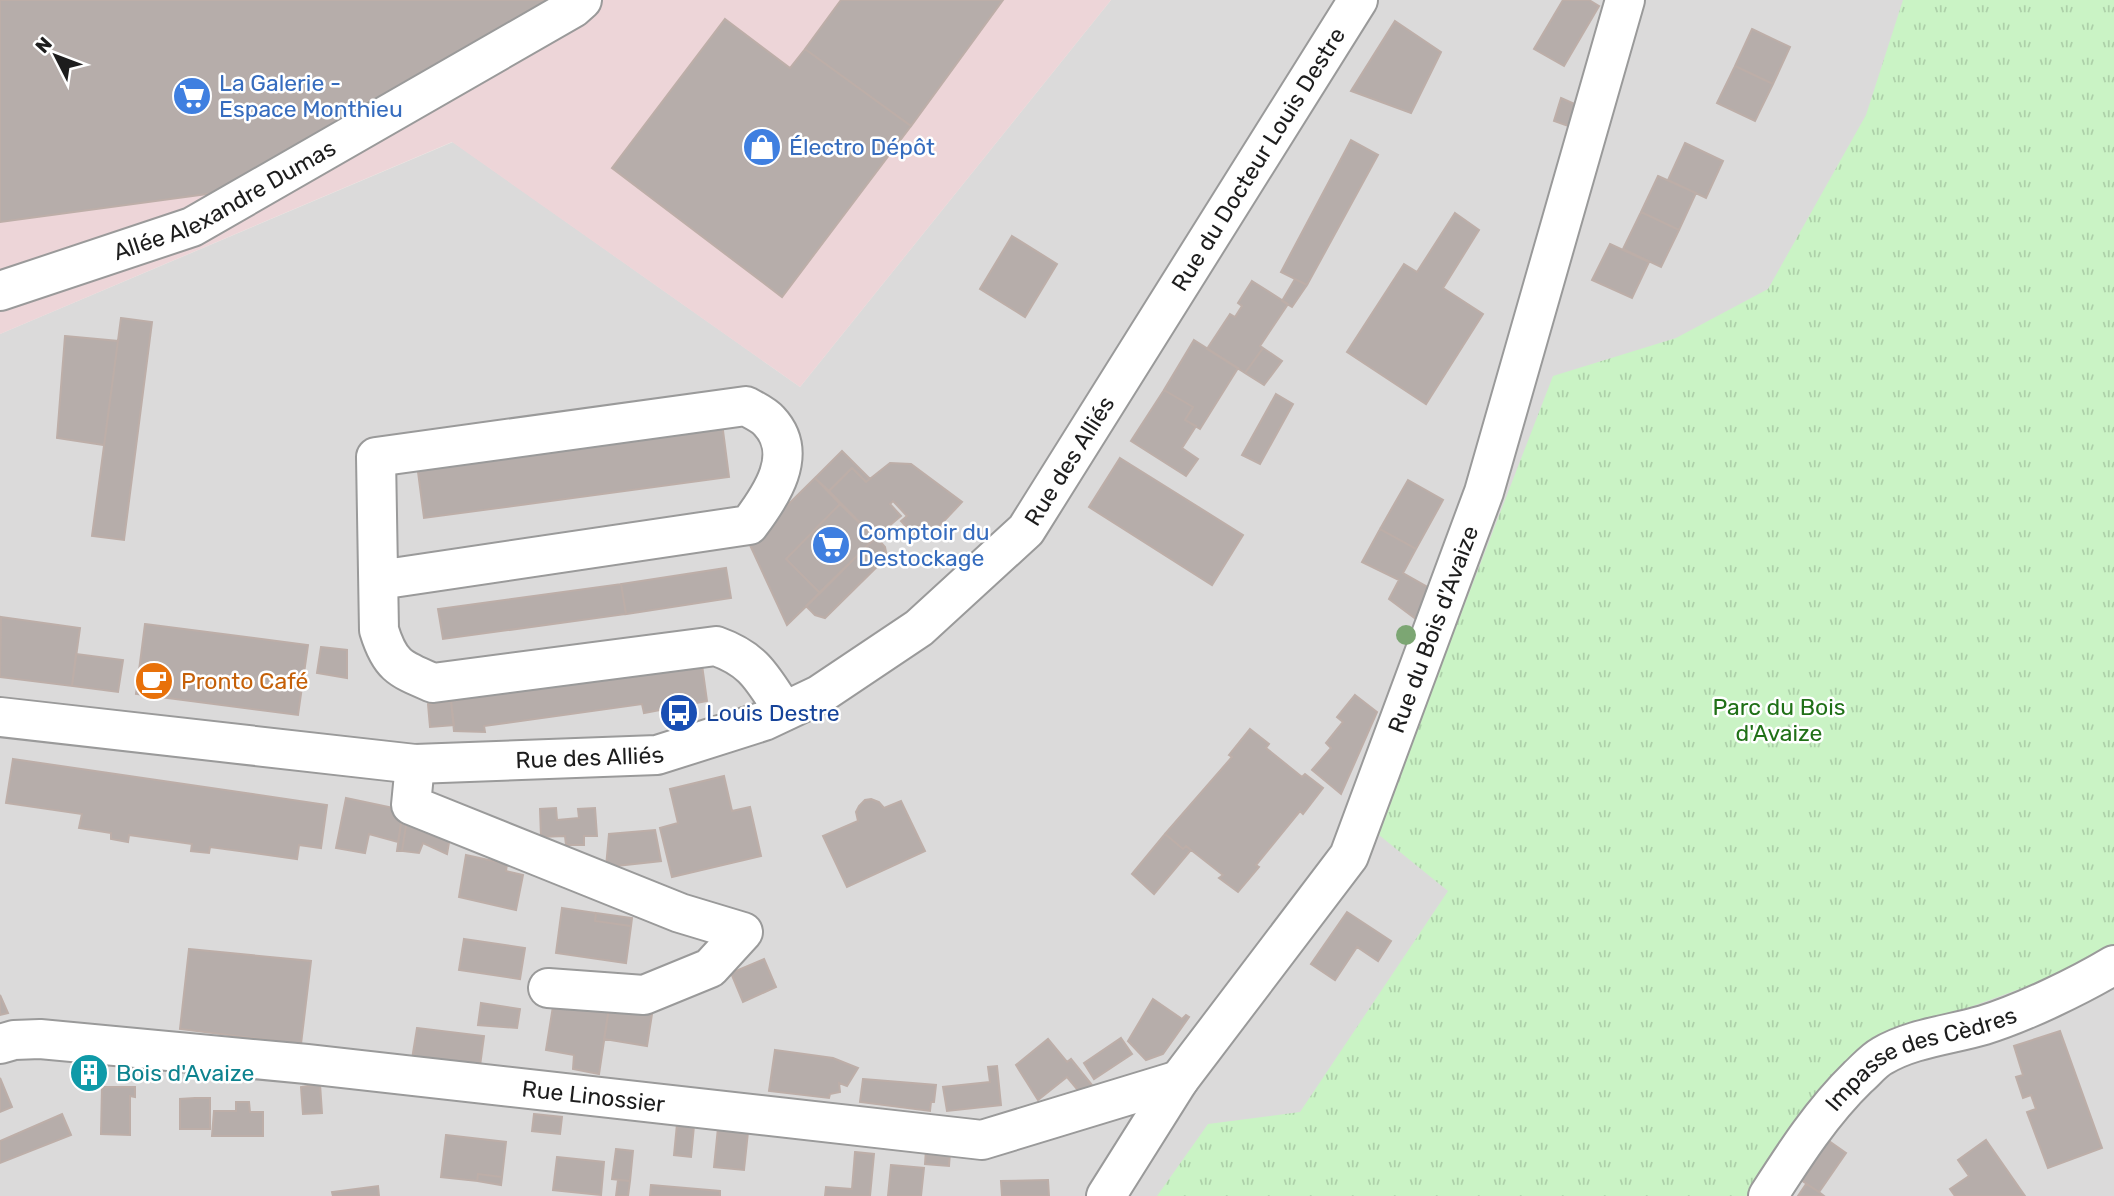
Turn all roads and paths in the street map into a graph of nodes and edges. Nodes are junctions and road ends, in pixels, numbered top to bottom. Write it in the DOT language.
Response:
graph roads {
  1 [pos="582,0"];
  2 [pos="1358,0"];
  3 [pos="1625,0"];
  4 [pos="0,291"];
  5 [pos="1159,317"];
  6 [pos="379,580"];
  7 [pos="784,711"];
  8 [pos="0,718"];
  9 [pos="415,765"];
  10 [pos="2114,965"];
  11 [pos="548,988"];
  12 [pos="0,1044"];
  13 [pos="1179,1080"];
  14 [pos="1106,1196"];
  15 [pos="1768,1196"];
  1 -- 4 [label="street, Allée Alexandre Dumas"];
  2 -- 5 [label="street, Rue du Docteur Louis Destre"];
  3 -- 13 [label="street, Rue du Bois d'Avaize"];
  5 -- 7 [label="street, Rue des Alliés"];
  6 -- 6 [label="street"];
  6 -- 7 [label="street"];
  7 -- 9 [label="street, Rue des Alliés"];
  8 -- 9 [label="street, Rue des Alliés"];
  9 -- 11 [label="street"];
  10 -- 15 [label="street, Impasse des Cèdres"];
  12 -- 13 [label="street, Rue Linossier"];
  13 -- 14 [label="street, Rue du Bois d'Avaize"];
}
